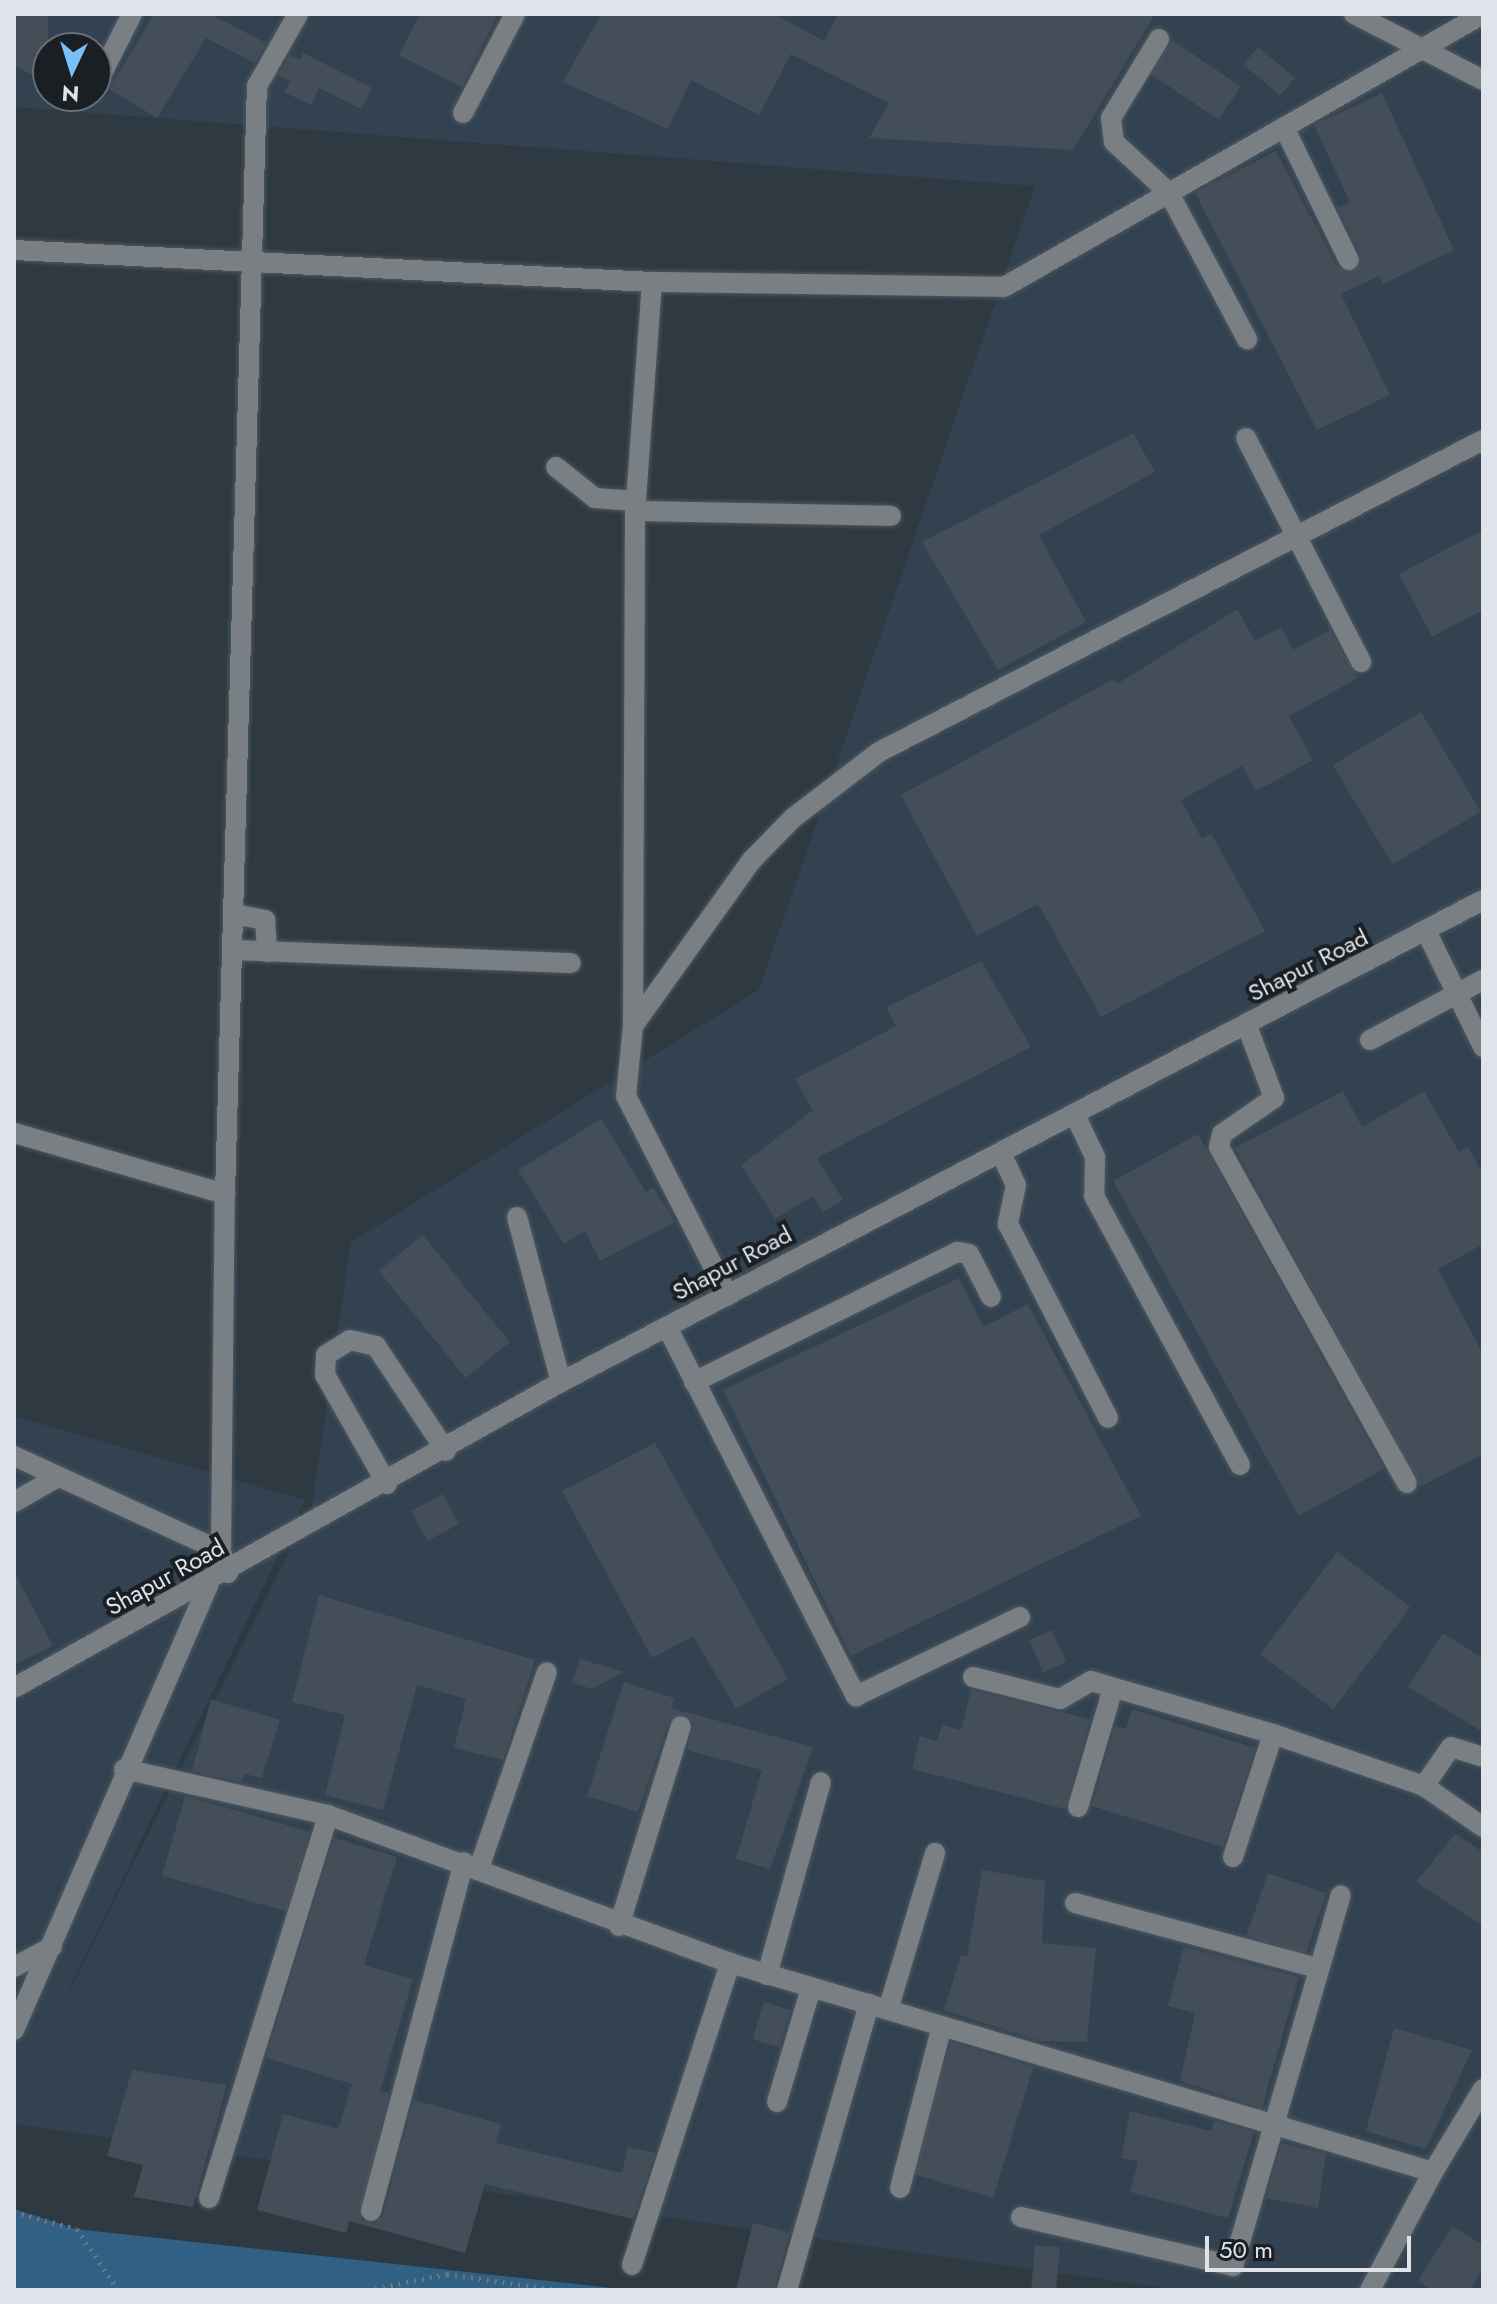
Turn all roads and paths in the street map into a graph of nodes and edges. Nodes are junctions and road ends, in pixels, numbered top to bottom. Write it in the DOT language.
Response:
graph roads {
  1 [pos="132,14"];
  2 [pos="298,14"];
  3 [pos="515,14"];
  4 [pos="1354,14"];
  5 [pos="1483,14"];
  6 [pos="1159,39"];
  7 [pos="1422,49"];
  8 [pos="112,53"];
  9 [pos="1483,80"];
  10 [pos="463,113"];
  11 [pos="1284,127"];
  12 [pos="1169,193"];
  13 [pos="14,250"];
  14 [pos="254,258"];
  15 [pos="1349,260"];
  16 [pos="652,282"];
  17 [pos="1247,339"];
  18 [pos="1246,438"];
  19 [pos="1483,440"];
  20 [pos="556,467"];
  21 [pos="635,506"];
  22 [pos="891,516"];
  23 [pos="1295,541"];
  24 [pos="1361,662"];
  25 [pos="1483,900"];
  26 [pos="234,914"];
  27 [pos="1427,933"];
  28 [pos="232,950"];
  29 [pos="267,952"];
  30 [pos="571,963"];
  31 [pos="1483,980"];
  32 [pos="1457,994"];
  33 [pos="633,1026"];
  34 [pos="1247,1026"];
  35 [pos="1370,1040"];
  36 [pos="1483,1047"];
  37 [pos="1075,1115"];
  38 [pos="14,1133"];
  39 [pos="1001,1153"];
  40 [pos="225,1194"];
  41 [pos="517,1217"];
  42 [pos="728,1295"];
  43 [pos="991,1297"];
  44 [pos="667,1327"];
  45 [pos="561,1382"];
  46 [pos="694,1382"];
  47 [pos="1108,1418"];
  48 [pos="446,1451"];
  49 [pos="14,1456"];
  50 [pos="1240,1465"];
  51 [pos="58,1477"];
  52 [pos="1407,1483"];
  53 [pos="387,1484"];
  54 [pos="14,1502"];
  55 [pos="221,1551"];
  56 [pos="228,1573"];
  57 [pos="208,1585"];
  58 [pos="1020,1617"];
  59 [pos="547,1672"];
  60 [pos="973,1677"];
  61 [pos="14,1688"];
  62 [pos="1113,1688"];
  63 [pos="681,1726"];
  64 [pos="1273,1734"];
  65 [pos="1483,1757"];
  66 [pos="124,1769"];
  67 [pos="821,1782"];
  68 [pos="1424,1786"];
  69 [pos="1078,1807"];
  70 [pos="328,1815"];
  71 [pos="1483,1827"];
  72 [pos="935,1853"];
  73 [pos="1233,1857"];
  74 [pos="472,1865"];
  75 [pos="1341,1895"];
  76 [pos="1075,1903"];
  77 [pos="619,1926"];
  78 [pos="52,1947"];
  79 [pos="730,1963"];
  80 [pos="14,1967"];
  81 [pos="1318,1968"];
  82 [pos="767,1975"];
  83 [pos="811,1988"];
  84 [pos="878,2007"];
  85 [pos="942,2026"];
  86 [pos="14,2030"];
  87 [pos="1480,2100"];
  88 [pos="777,2102"];
  89 [pos="1274,2121"];
  90 [pos="1433,2172"];
  91 [pos="900,2188"];
  92 [pos="209,2198"];
  93 [pos="371,2211"];
  94 [pos="14,2212"];
  95 [pos="1021,2217"];
  96 [pos="632,2265"];
  97 [pos="118,2290"];
  98 [pos="367,2290"];
  99 [pos="558,2290"];
  100 [pos="787,2290"];
  101 [pos="1370,2290"];
  1 -- 8 [label="street"];
  2 -- 14 [label="street"];
  3 -- 10 [label="street"];
  4 -- 7 [label="street"];
  5 -- 7 [label="street"];
  6 -- 12 [label="street"];
  7 -- 9 [label="street"];
  7 -- 11 [label="street"];
  11 -- 12 [label="street"];
  11 -- 15 [label="street"];
  12 -- 16 [label="street"];
  12 -- 17 [label="street"];
  13 -- 14 [label="street"];
  14 -- 16 [label="street"];
  14 -- 26 [label="street"];
  16 -- 21 [label="street"];
  18 -- 23 [label="street"];
  19 -- 23 [label="street"];
  20 -- 21 [label="street"];
  21 -- 22 [label="street"];
  21 -- 33 [label="street"];
  23 -- 24 [label="street"];
  23 -- 33 [label="street"];
  25 -- 27 [label="street, Shapur Road"];
  26 -- 28 [label="street"];
  26 -- 29 [label="street"];
  27 -- 32 [label="street"];
  27 -- 34 [label="street, Shapur Road"];
  28 -- 29 [label="street"];
  28 -- 40 [label="street"];
  29 -- 30 [label="street"];
  31 -- 32 [label="street"];
  32 -- 35 [label="street"];
  32 -- 36 [label="street"];
  33 -- 42 [label="street"];
  34 -- 37 [label="street, Shapur Road"];
  34 -- 52 [label="street"];
  37 -- 39 [label="street, Shapur Road"];
  37 -- 50 [label="street"];
  38 -- 40 [label="street"];
  39 -- 42 [label="street, Shapur Road"];
  39 -- 47 [label="street"];
  40 -- 55 [label="street"];
  41 -- 45 [label="street"];
  42 -- 44 [label="street, Shapur Road"];
  43 -- 46 [label="street"];
  44 -- 45 [label="street, Shapur Road"];
  44 -- 46 [label="street"];
  45 -- 48 [label="street, Shapur Road"];
  46 -- 58 [label="street"];
  48 -- 53 [label="street, Shapur Road"];
  48 -- 53 [label="street"];
  49 -- 51 [label="street"];
  51 -- 54 [label="street"];
  51 -- 55 [label="street"];
  53 -- 56 [label="street, Shapur Road"];
  55 -- 56 [label="street"];
  56 -- 57 [label="street, Shapur Road"];
  57 -- 61 [label="street, Shapur Road"];
  57 -- 66 [label="street"];
  59 -- 74 [label="street"];
  60 -- 62 [label="street"];
  62 -- 64 [label="street"];
  62 -- 69 [label="street"];
  63 -- 77 [label="street"];
  64 -- 68 [label="street"];
  64 -- 73 [label="street"];
  65 -- 68 [label="street"];
  66 -- 70 [label="street"];
  66 -- 78 [label="street"];
  67 -- 82 [label="street"];
  68 -- 71 [label="street"];
  70 -- 74 [label="street"];
  70 -- 92 [label="street"];
  72 -- 84 [label="street"];
  74 -- 77 [label="street"];
  74 -- 93 [label="street"];
  75 -- 81 [label="street"];
  76 -- 81 [label="street"];
  77 -- 79 [label="street"];
  78 -- 80 [label="street"];
  78 -- 86 [label="street"];
  79 -- 82 [label="street"];
  79 -- 96 [label="street"];
  81 -- 89 [label="street"];
  82 -- 83 [label="street"];
  83 -- 84 [label="street"];
  83 -- 88 [label="street"];
  84 -- 85 [label="street"];
  84 -- 100 [label="street"];
  85 -- 89 [label="street"];
  85 -- 91 [label="street"];
  87 -- 90 [label="street"];
  89 -- 90 [label="street"];
  89 -- 95 [label="street"];
  90 -- 101 [label="street"];
  94 -- 97 [label="path"];
  98 -- 99 [label="path"];
}
